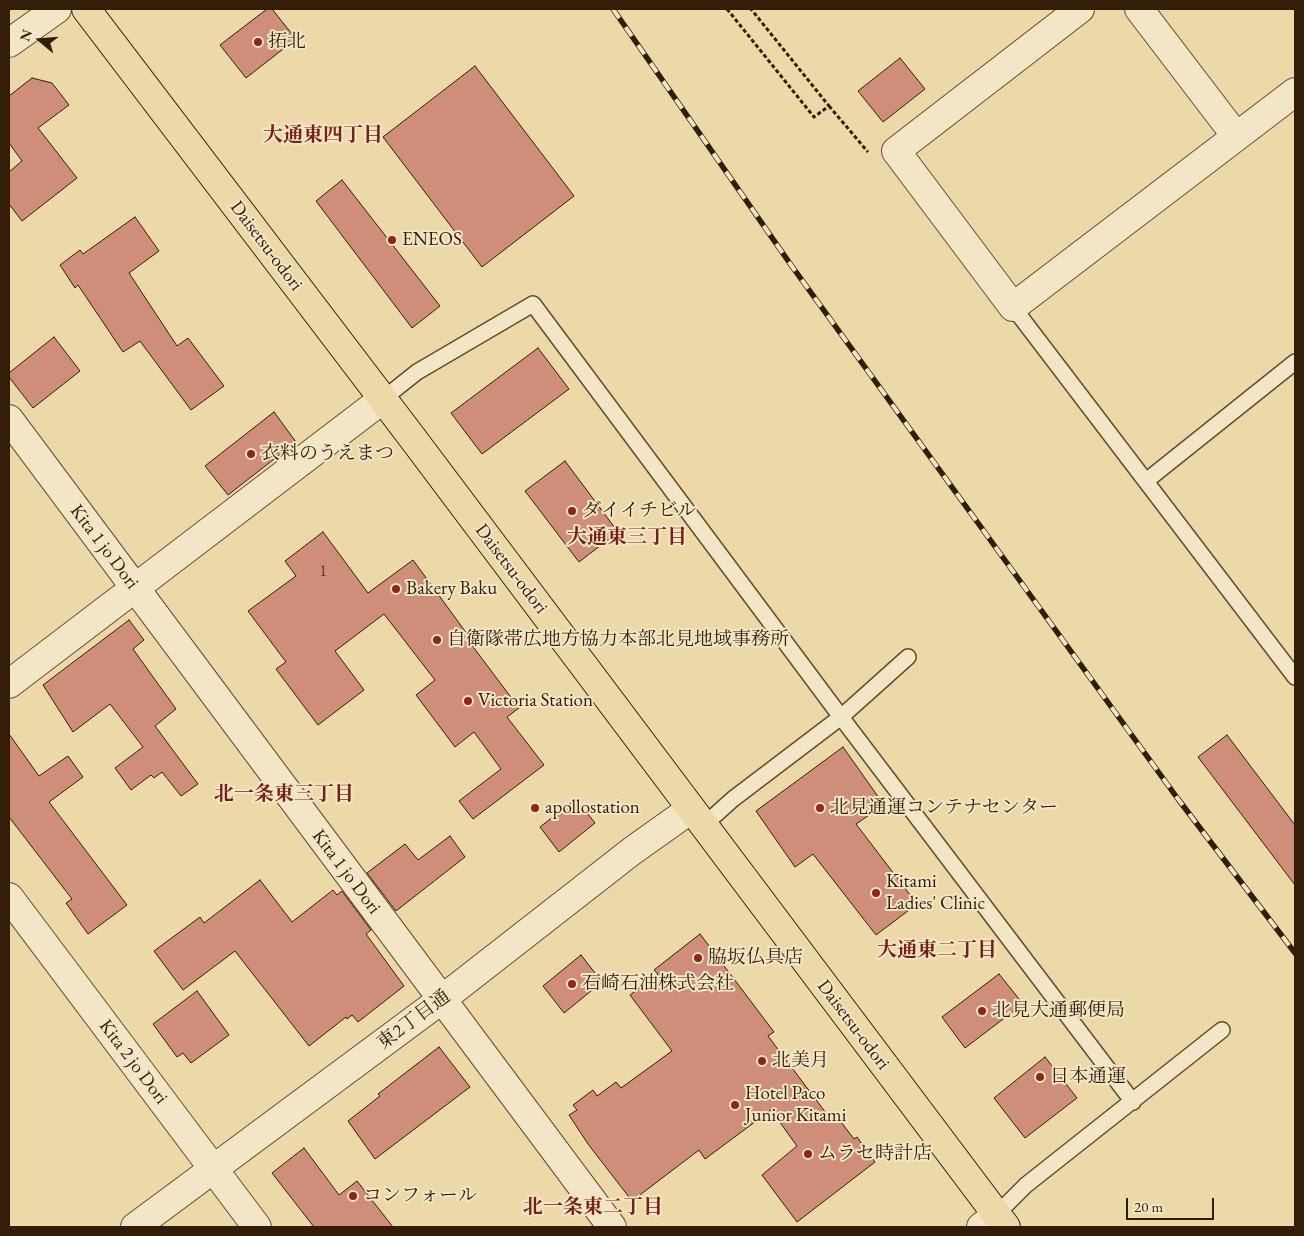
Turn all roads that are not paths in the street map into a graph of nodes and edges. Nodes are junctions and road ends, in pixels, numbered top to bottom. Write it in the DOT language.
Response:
graph roads {
  1 [pos="56,9"];
  2 [pos="86,9"];
  3 [pos="1080,9"];
  4 [pos="1139,9"];
  5 [pos="9,43"];
  6 [pos="1295,92"];
  7 [pos="1236,136"];
  8 [pos="1013,307"];
  9 [pos="1295,362"];
  10 [pos="383,399"];
  11 [pos="9,419"];
  12 [pos="1146,481"];
  13 [pos="135,589"];
  14 [pos="908,657"];
  15 [pos="1295,677"];
  16 [pos="9,684"];
  17 [pos="841,717"];
  18 [pos="697,818"];
  19 [pos="9,897"];
  20 [pos="442,1000"];
  21 [pos="1222,1030"];
  22 [pos="1132,1102"];
  23 [pos="214,1169"];
  24 [pos="994,1223"];
  25 [pos="135,1227"];
  26 [pos="257,1227"];
  27 [pos="612,1227"];
  1 -- 5 [label="street"];
  2 -- 10 [label="highway, Daisetsu-odori"];
  3 -- 8 [label="street"];
  4 -- 7 [label="street"];
  6 -- 7 [label="street"];
  7 -- 8 [label="street"];
  8 -- 12 [label="lane"];
  9 -- 12 [label="lane"];
  10 -- 13 [label="street"];
  10 -- 17 [label="lane"];
  10 -- 18 [label="highway, Daisetsu-odori"];
  11 -- 13 [label="street, Kita 1 jo Dori"];
  12 -- 15 [label="lane"];
  13 -- 16 [label="street"];
  13 -- 20 [label="street, Kita 1 jo Dori"];
  14 -- 17 [label="lane"];
  17 -- 18 [label="lane"];
  17 -- 22 [label="lane"];
  18 -- 20 [label="street, 東2丁目通"];
  18 -- 24 [label="highway, Daisetsu-odori"];
  19 -- 23 [label="street, Kita 2 jo Dori"];
  20 -- 23 [label="street, 東2丁目通"];
  20 -- 27 [label="street, Kita 1 jo Dori"];
  21 -- 22 [label="lane"];
  22 -- 24 [label="lane"];
  23 -- 25 [label="street, 東2丁目通"];
  23 -- 26 [label="street, Kita 2 jo Dori"];
}
